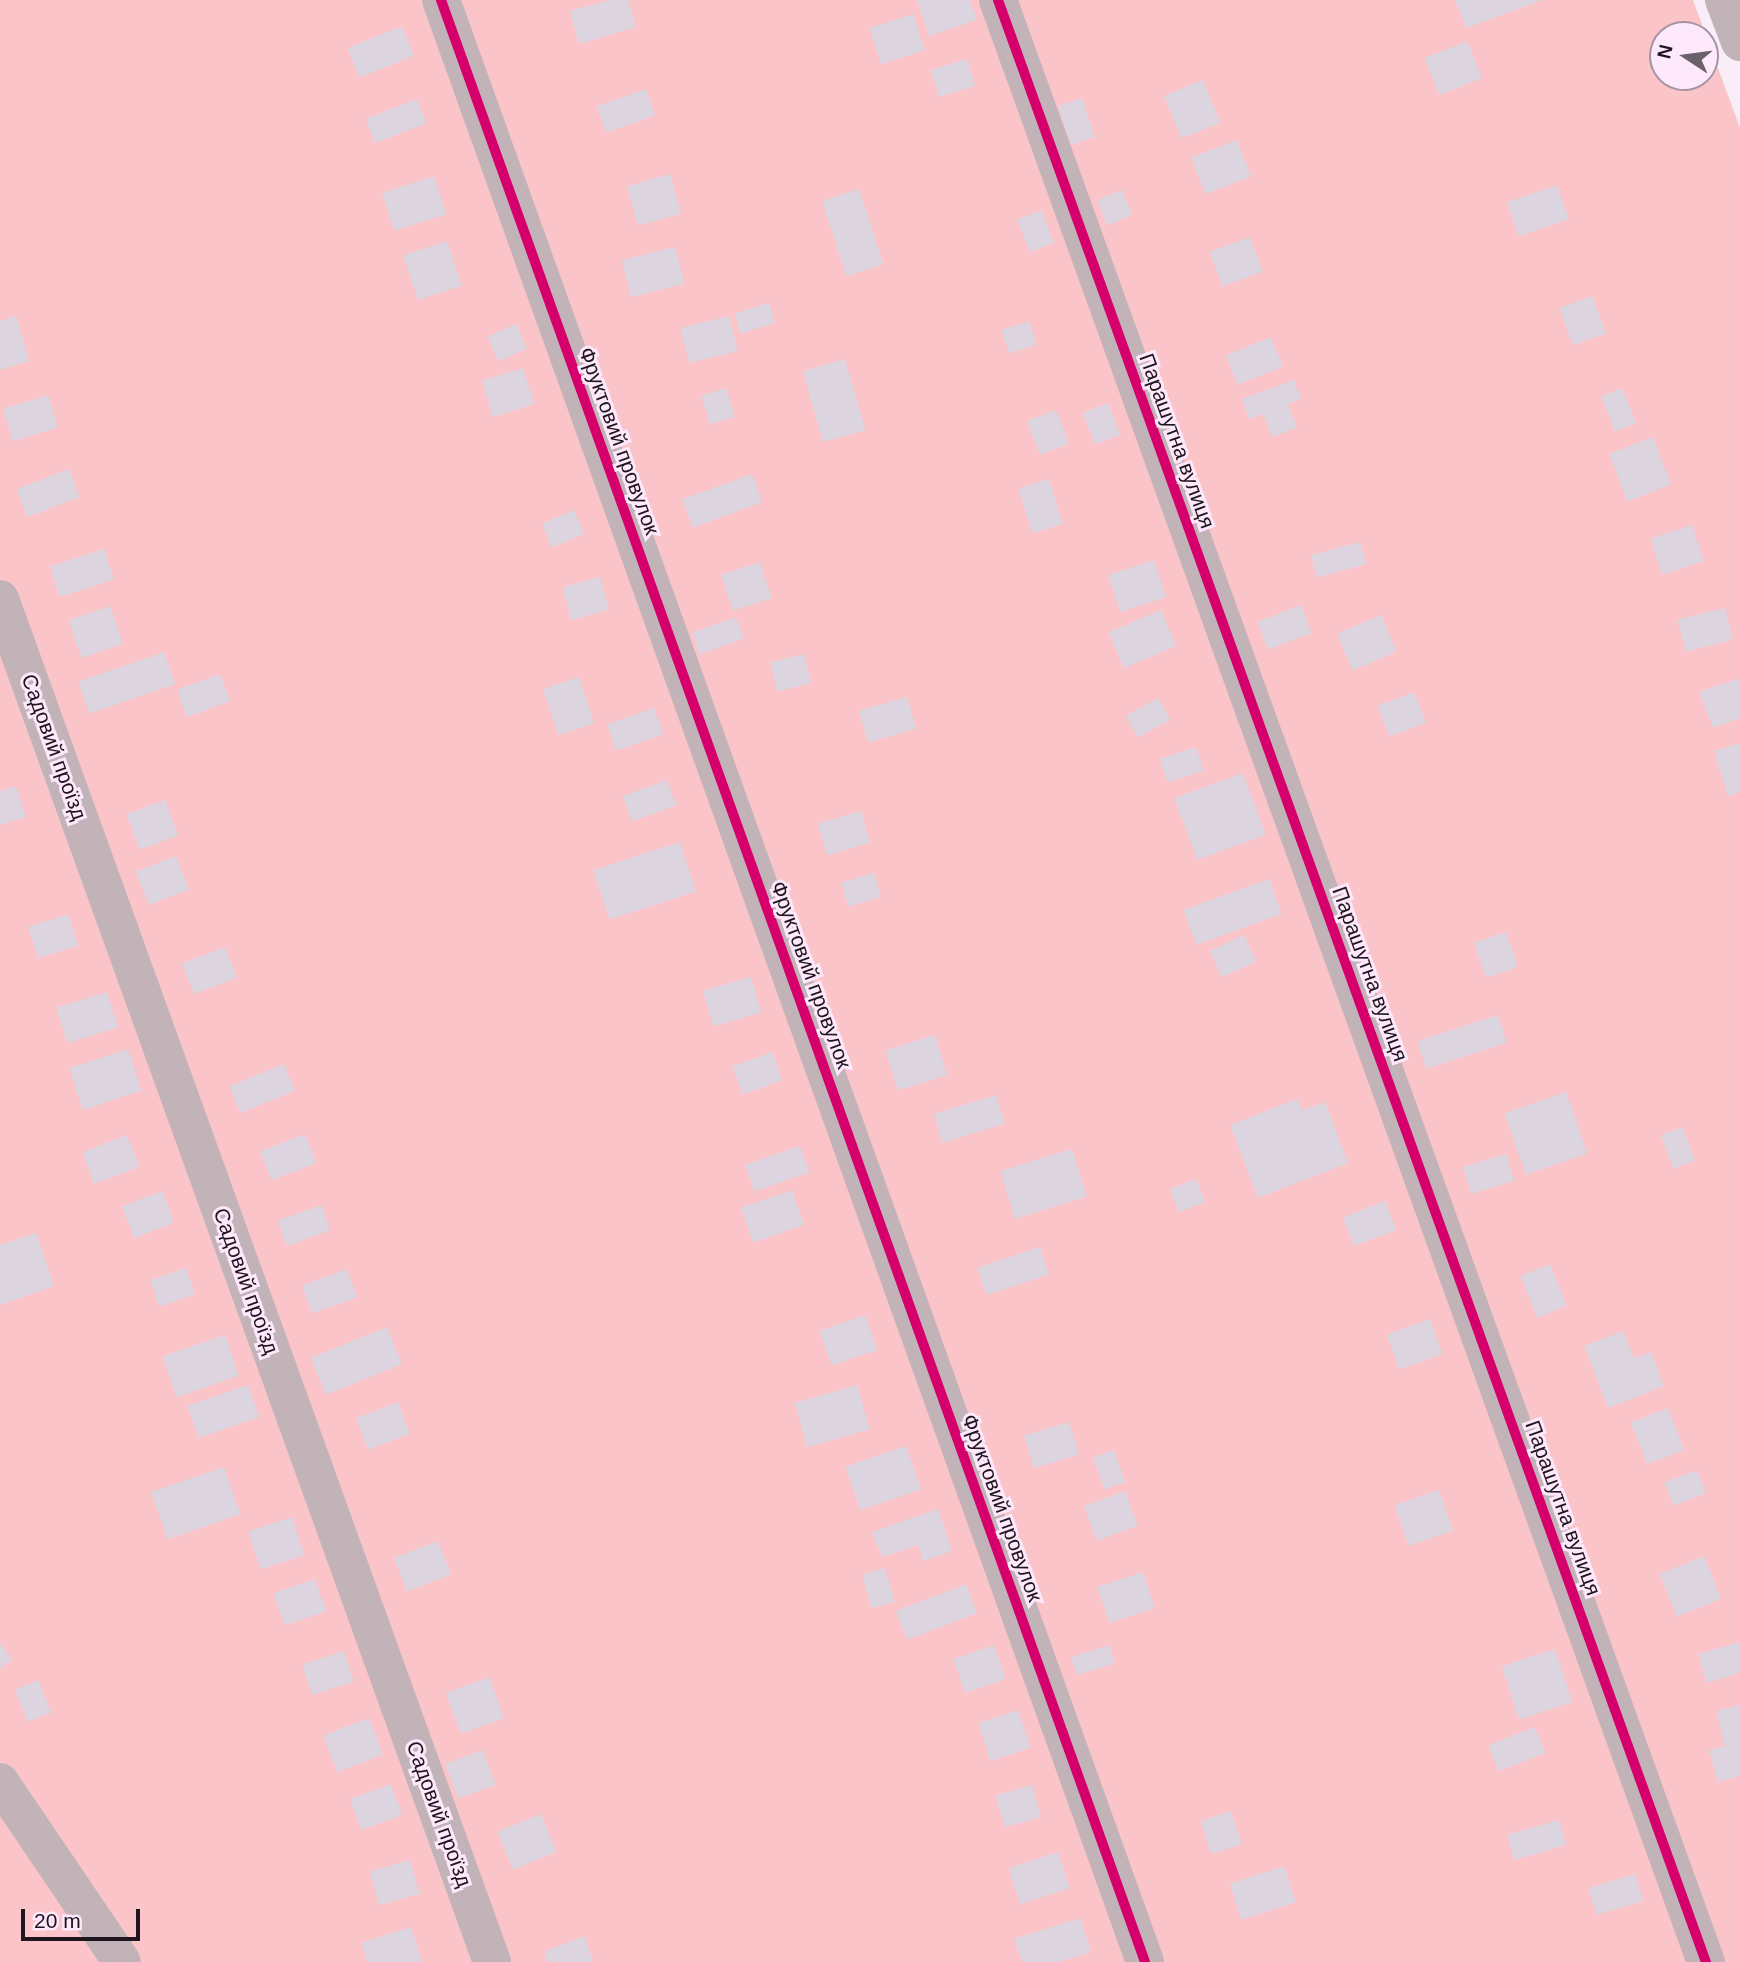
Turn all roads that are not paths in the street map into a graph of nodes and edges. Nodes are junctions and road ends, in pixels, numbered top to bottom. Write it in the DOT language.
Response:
graph roads {
  1 [pos="441,0"];
  2 [pos="998,0"];
  3 [pos="1724,0"];
  4 [pos="1740,43"];
  5 [pos="0,599"];
  6 [pos="0,1782"];
  7 [pos="122,1962"];
  8 [pos="492,1962"];
  9 [pos="1144,1962"];
  10 [pos="1706,1962"];
  1 -- 9 [label="street, Фруктовий провулок"];
  2 -- 10 [label="street, Парашутна вулиця"];
  3 -- 4 [label="street"];
  5 -- 8 [label="street, Садовий проїзд"];
  6 -- 7 [label="street"];
}
